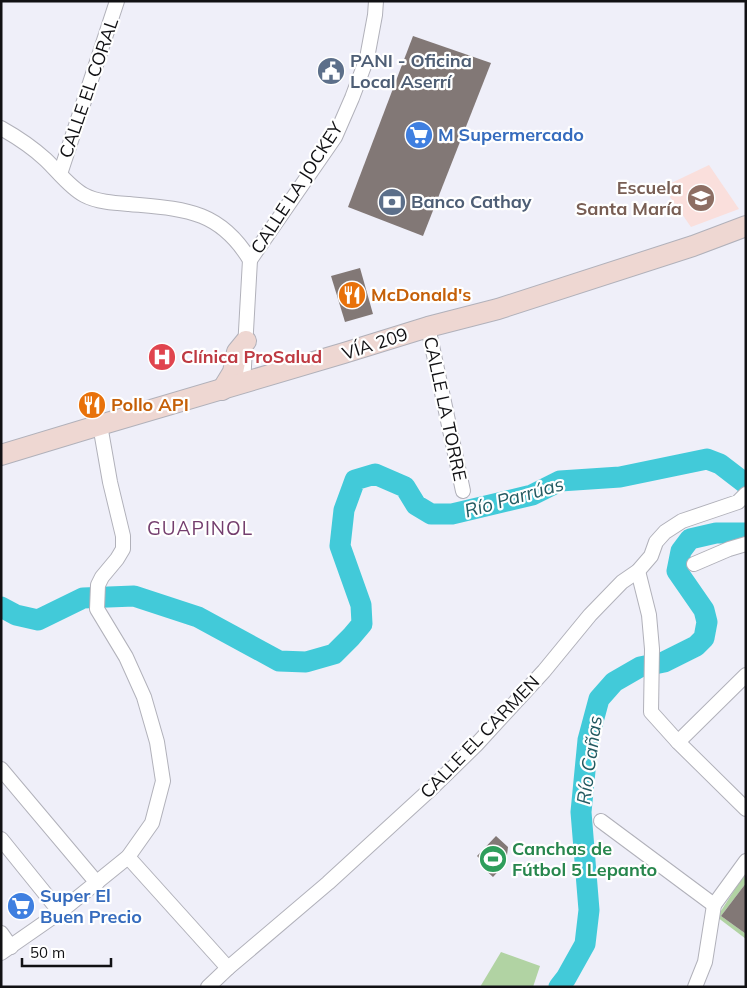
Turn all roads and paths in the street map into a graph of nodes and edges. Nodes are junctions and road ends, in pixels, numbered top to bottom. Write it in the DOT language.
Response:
graph roads {
  1 [pos="117,1"];
  2 [pos="376,1"];
  3 [pos="1,128"];
  4 [pos="60,174"];
  5 [pos="746,226"];
  6 [pos="250,260"];
  7 [pos="428,327"];
  8 [pos="246,341"];
  9 [pos="243,384"];
  10 [pos="222,390"];
  11 [pos="100,424"];
  12 [pos="1,455"];
  13 [pos="463,491"];
  14 [pos="744,500"];
  15 [pos="746,544"];
  16 [pos="694,564"];
  17 [pos="638,571"];
  18 [pos="746,675"];
  19 [pos="678,742"];
  20 [pos="1,769"];
  21 [pos="746,809"];
  22 [pos="601,820"];
  23 [pos="1,839"];
  24 [pos="128,857"];
  25 [pos="746,862"];
  26 [pos="97,883"];
  27 [pos="714,905"];
  28 [pos="60,912"];
  29 [pos="1,933"];
  30 [pos="6,950"];
  31 [pos="228,968"];
  32 [pos="208,987"];
  33 [pos="695,987"];
  1 -- 4 [label="street, CALLE EL CORAL"];
  2 -- 6 [label="street, CALLE LA JOCKEY"];
  3 -- 4 [label="street"];
  4 -- 6 [label="street"];
  5 -- 7 [label="main road, VÍA 209"];
  6 -- 8 [label="street"];
  7 -- 9 [label="main road, VÍA 209"];
  7 -- 13 [label="street, CALLE LA TORRE"];
  8 -- 9 [label="street"];
  8 -- 10 [label="main road"];
  9 -- 10 [label="main road, VÍA 209"];
  10 -- 11 [label="main road, VÍA 209"];
  11 -- 12 [label="main road, VÍA 209"];
  11 -- 24 [label="street"];
  14 -- 17 [label="street, CALLE EL CARMEN"];
  15 -- 16 [label="street"];
  17 -- 19 [label="street"];
  17 -- 31 [label="street, CALLE EL CARMEN"];
  18 -- 19 [label="street"];
  19 -- 21 [label="street"];
  20 -- 26 [label="street"];
  22 -- 27 [label="street"];
  23 -- 28 [label="street"];
  24 -- 26 [label="street"];
  24 -- 31 [label="street"];
  25 -- 27 [label="street"];
  26 -- 28 [label="street"];
  27 -- 33 [label="street"];
  28 -- 30 [label="street"];
  29 -- 30 [label="street"];
  31 -- 32 [label="street, CALLE EL CARMEN"];
}
